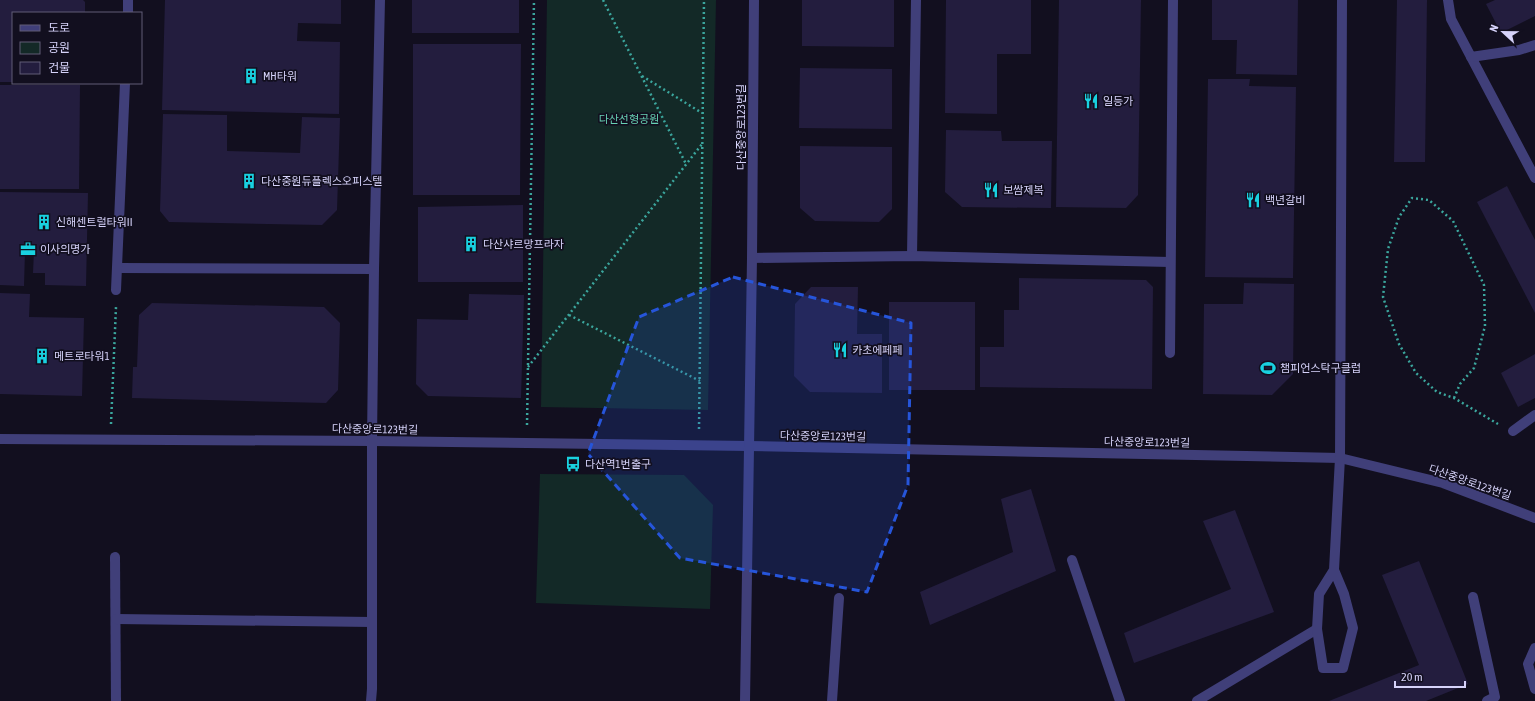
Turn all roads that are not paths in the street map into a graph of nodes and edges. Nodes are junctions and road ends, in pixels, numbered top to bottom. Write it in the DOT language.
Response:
graph roads {
  1 [pos="128,0"];
  2 [pos="380,0"];
  3 [pos="754,0"];
  4 [pos="916,0"];
  5 [pos="1173,0"];
  6 [pos="1342,0"];
  7 [pos="1448,0"];
  8 [pos="128,12"];
  9 [pos="1535,45"];
  10 [pos="1471,58"];
  11 [pos="125,84"];
  12 [pos="1535,178"];
  13 [pos="912,256"];
  14 [pos="752,258"];
  15 [pos="1170,262"];
  16 [pos="118,268"];
  17 [pos="374,269"];
  18 [pos="116,290"];
  19 [pos="1170,353"];
  20 [pos="1535,415"];
  21 [pos="1513,431"];
  22 [pos="0,439"];
  23 [pos="372,441"];
  24 [pos="749,446"];
  25 [pos="1340,458"];
  26 [pos="1535,518"];
  27 [pos="116,557"];
  28 [pos="1072,560"];
  29 [pos="1334,570"];
  30 [pos="1473,596"];
  31 [pos="839,598"];
  32 [pos="116,619"];
  33 [pos="372,622"];
  34 [pos="1316,630"];
  35 [pos="1535,648"];
  36 [pos="1535,689"];
  37 [pos="116,701"];
  38 [pos="371,701"];
  39 [pos="745,701"];
  40 [pos="832,701"];
  41 [pos="1120,701"];
  42 [pos="1197,701"];
  43 [pos="1487,701"];
  1 -- 8 [label="street"];
  2 -- 17 [label="street"];
  3 -- 14 [label="street, 다산중앙로123번길"];
  4 -- 13 [label="street"];
  5 -- 15 [label="street"];
  6 -- 25 [label="street"];
  7 -- 10 [label="street"];
  9 -- 10 [label="street"];
  10 -- 12 [label="street"];
  11 -- 16 [label="street"];
  13 -- 14 [label="street"];
  13 -- 15 [label="street"];
  14 -- 24 [label="street, 다산중앙로123번길"];
  15 -- 19 [label="street"];
  16 -- 17 [label="street"];
  16 -- 18 [label="street"];
  17 -- 23 [label="street"];
  20 -- 21 [label="street"];
  22 -- 23 [label="street, 다산중앙로123번길"];
  23 -- 24 [label="street, 다산중앙로123번길"];
  23 -- 33 [label="street"];
  24 -- 25 [label="street, 다산중앙로123번길"];
  24 -- 39 [label="street, 다산중앙로123번길"];
  25 -- 26 [label="street, 다산중앙로123번길"];
  25 -- 29 [label="street"];
  27 -- 32 [label="street"];
  28 -- 41 [label="street"];
  29 -- 34 [label="street"];
  29 -- 34 [label="street"];
  30 -- 43 [label="street"];
  31 -- 40 [label="street"];
  32 -- 33 [label="street"];
  32 -- 37 [label="street"];
  33 -- 38 [label="street"];
  34 -- 42 [label="street"];
  35 -- 36 [label="street"];
}
